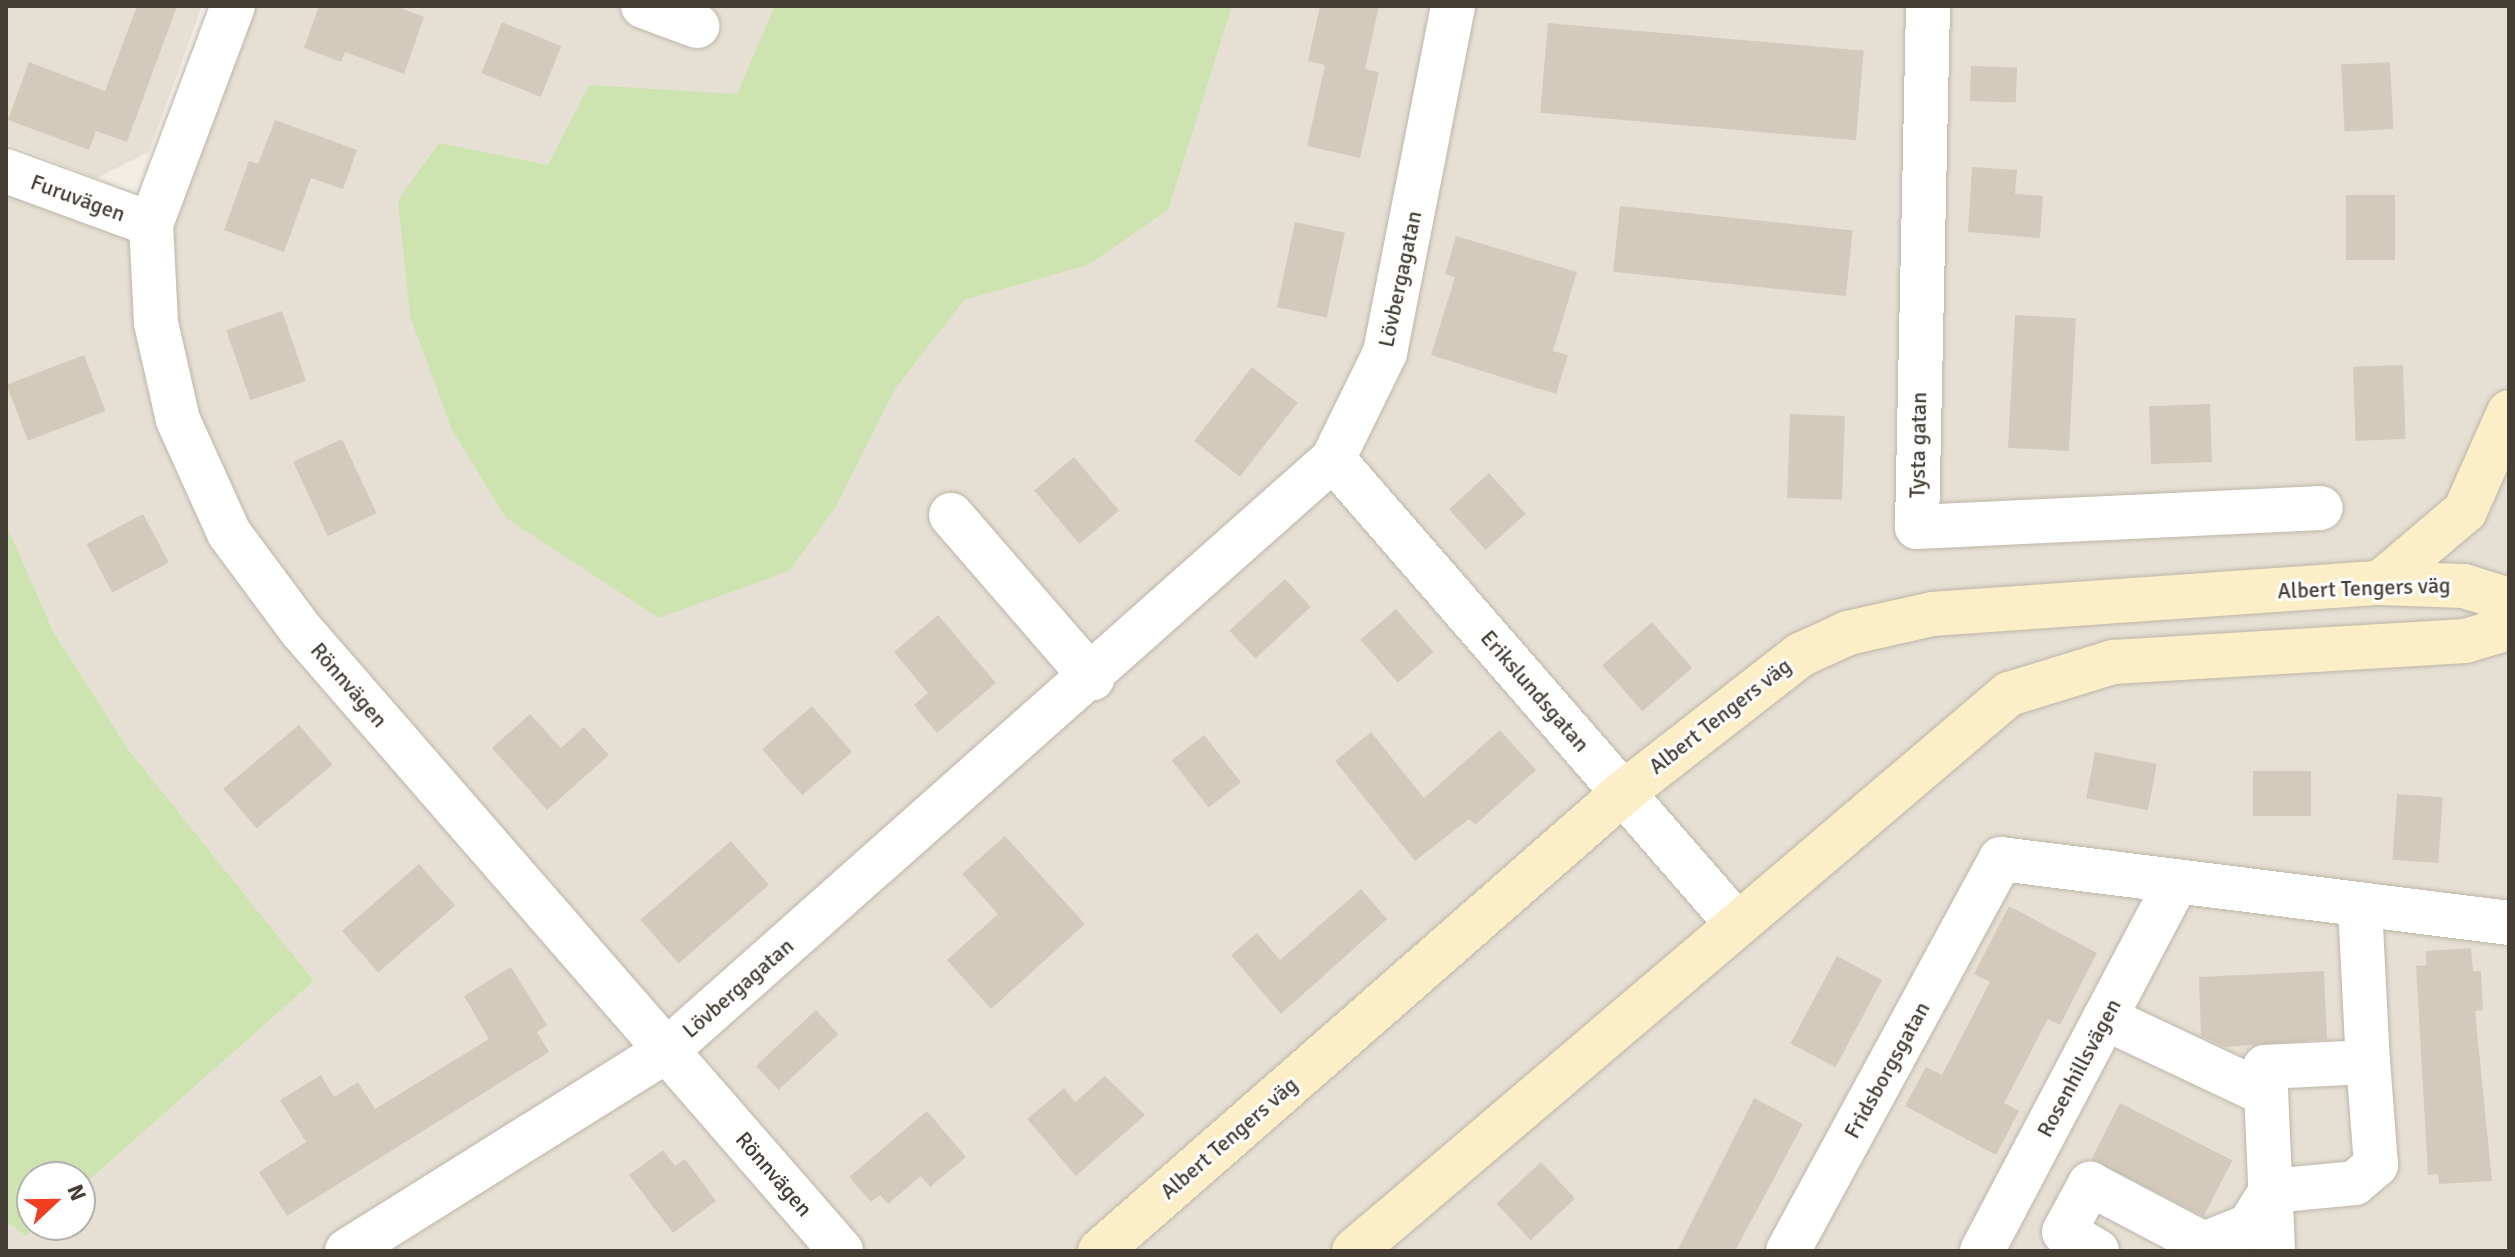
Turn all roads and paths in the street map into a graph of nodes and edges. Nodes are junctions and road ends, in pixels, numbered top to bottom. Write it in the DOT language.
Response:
graph roads {
  1 [pos="233,6"];
  2 [pos="643,6"];
  3 [pos="1453,6"];
  4 [pos="1928,6"];
  5 [pos="697,26"];
  6 [pos="6,171"];
  7 [pos="151,224"];
  8 [pos="2509,412"];
  9 [pos="1333,459"];
  10 [pos="2321,508"];
  11 [pos="951,515"];
  12 [pos="2380,583"];
  13 [pos="2509,600"];
  14 [pos="2509,628"];
  15 [pos="1092,678"];
  16 [pos="1623,793"];
  17 [pos="2175,885"];
  18 [pos="2360,906"];
  19 [pos="1736,923"];
  20 [pos="2509,923"];
  21 [pos="2105,1018"];
  22 [pos="666,1051"];
  23 [pos="2368,1062"];
  24 [pos="2266,1094"];
  25 [pos="2271,1191"];
  26 [pos="2201,1248"];
  27 [pos="347,1251"];
  28 [pos="841,1251"];
  29 [pos="1100,1251"];
  30 [pos="1354,1251"];
  31 [pos="1788,1251"];
  32 [pos="1982,1251"];
  33 [pos="2097,1251"];
  34 [pos="2273,1251"];
  1 -- 7 [label="street, Rönnvägen"];
  2 -- 5 [label="street"];
  3 -- 9 [label="street, Lövbergagatan"];
  4 -- 10 [label="street, Tysta gatan"];
  6 -- 7 [label="street, Furuvägen"];
  7 -- 22 [label="street, Rönnvägen"];
  8 -- 12 [label="main road"];
  9 -- 15 [label="street, Lövbergagatan"];
  9 -- 16 [label="street, Erikslundsgatan"];
  11 -- 15 [label="street"];
  12 -- 13 [label="main road, Albert Tengers väg"];
  12 -- 16 [label="main road, Albert Tengers väg"];
  14 -- 19 [label="main road"];
  15 -- 22 [label="street, Lövbergagatan"];
  16 -- 19 [label="street, Erikslundsgatan"];
  16 -- 29 [label="main road, Albert Tengers väg"];
  17 -- 18 [label="street"];
  17 -- 21 [label="street, Rosenhillsvägen"];
  17 -- 31 [label="street, Fridsborgsgatan"];
  18 -- 20 [label="street"];
  18 -- 23 [label="street"];
  19 -- 30 [label="main road"];
  21 -- 24 [label="street"];
  21 -- 32 [label="street, Rosenhillsvägen"];
  22 -- 27 [label="street, Lövbergagatan"];
  22 -- 28 [label="street, Rönnvägen"];
  23 -- 24 [label="street"];
  23 -- 25 [label="street"];
  24 -- 25 [label="street"];
  25 -- 26 [label="street"];
  25 -- 34 [label="street"];
  26 -- 33 [label="street"];
}
